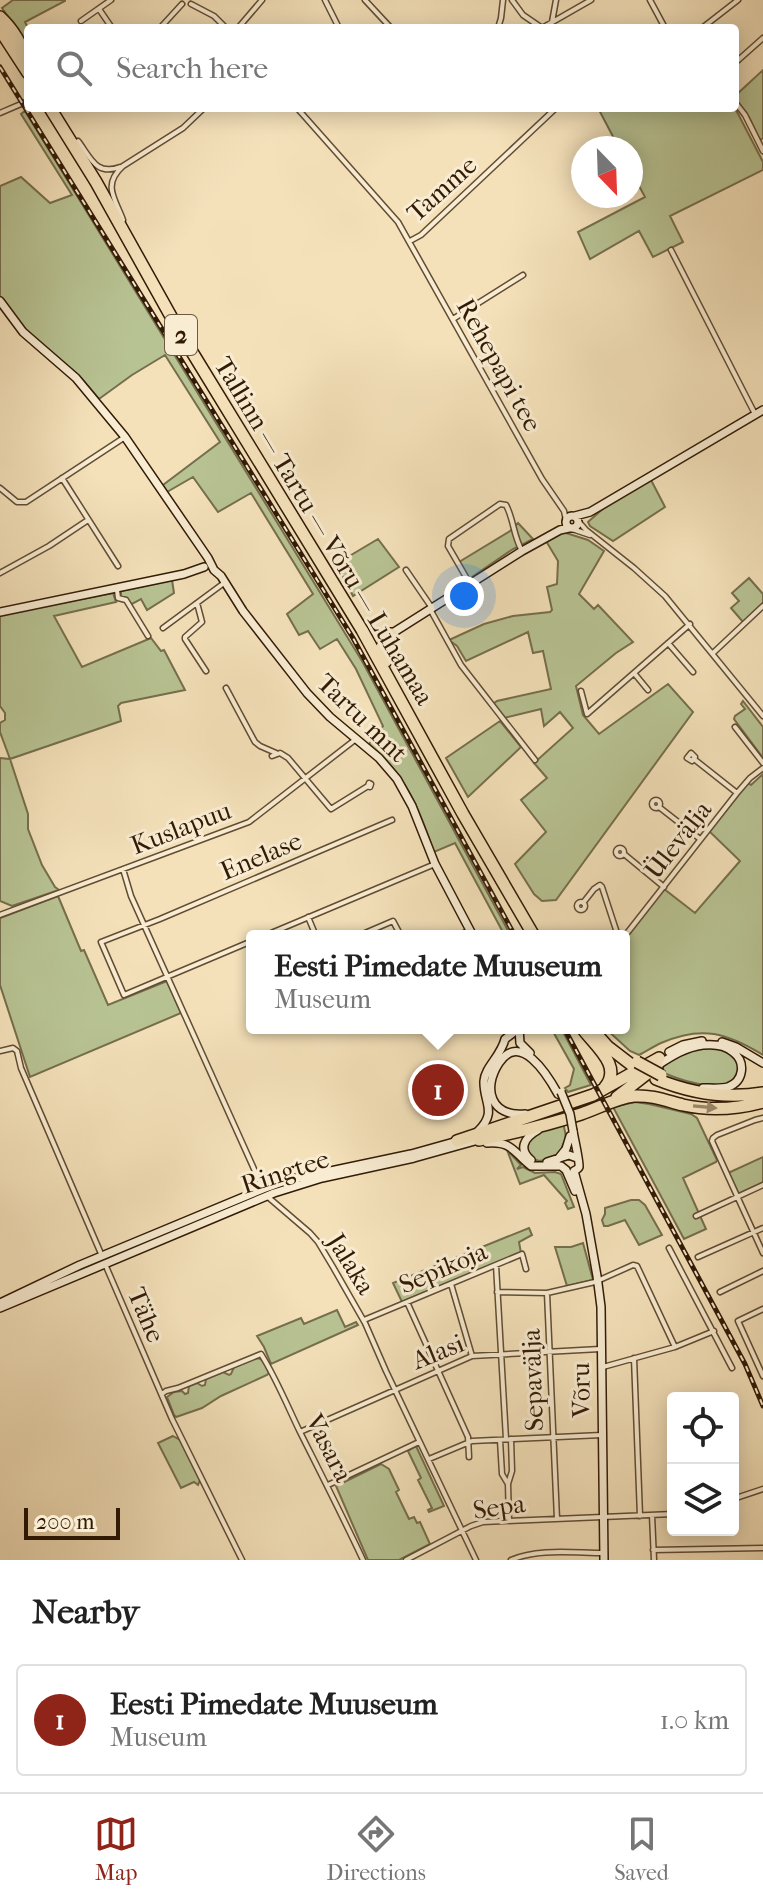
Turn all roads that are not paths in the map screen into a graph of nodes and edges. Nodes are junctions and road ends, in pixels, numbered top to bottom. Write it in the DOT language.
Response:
graph roads {
  1 [pos="111,0"];
  2 [pos="262,0"];
  3 [pos="325,0"];
  4 [pos="365,0"];
  5 [pos="503,0"];
  6 [pos="512,0"];
  7 [pos="556,0"];
  8 [pos="591,0"];
  9 [pos="650,0"];
  10 [pos="661,0"];
  11 [pos="738,0"];
  12 [pos="181,2"];
  13 [pos="191,2"];
  14 [pos="653,6"];
  15 [pos="99,9"];
  16 [pos="0,18"];
  17 [pos="81,21"];
  18 [pos="552,22"];
  19 [pos="109,24"];
  20 [pos="163,24"];
  21 [pos="222,24"];
  22 [pos="241,24"];
  23 [pos="337,24"];
  24 [pos="387,24"];
  25 [pos="499,24"];
  26 [pos="536,24"];
  27 [pos="549,24"];
  28 [pos="663,24"];
  29 [pos="707,24"];
  30 [pos="0,30"];
  31 [pos="0,37"];
  32 [pos="763,38"];
  33 [pos="12,48"];
  34 [pos="24,56"];
  35 [pos="739,59"];
  36 [pos="24,67"];
  37 [pos="24,103"];
  38 [pos="739,107"];
  39 [pos="52,112"];
  40 [pos="60,112"];
  41 [pos="200,112"];
  42 [pos="300,112"];
  43 [pos="552,112"];
  44 [pos="0,113"];
  45 [pos="78,141"];
  46 [pos="763,151"];
  47 [pos="123,166"];
  48 [pos="123,220"];
  49 [pos="410,241"];
  50 [pos="671,250"];
  51 [pos="523,275"];
  52 [pos="0,301"];
  53 [pos="453,319"];
  54 [pos="763,410"];
  55 [pos="755,414"];
  56 [pos="125,437"];
  57 [pos="62,478"];
  58 [pos="1,492"];
  59 [pos="88,520"];
  60 [pos="574,522"];
  61 [pos="594,537"];
  62 [pos="522,551"];
  63 [pos="118,566"];
  64 [pos="208,569"];
  65 [pos="406,570"];
  66 [pos="0,573"];
  67 [pos="224,583"];
  68 [pos="470,584"];
  69 [pos="116,588"];
  70 [pos="197,603"];
  71 [pos="763,606"];
  72 [pos="431,608"];
  73 [pos="0,612"];
  74 [pos="690,624"];
  75 [pos="163,628"];
  76 [pos="367,628"];
  77 [pos="391,634"];
  78 [pos="148,636"];
  79 [pos="668,643"];
  80 [pos="713,653"];
  81 [pos="386,661"];
  82 [pos="206,671"];
  83 [pos="693,672"];
  84 [pos="634,673"];
  85 [pos="226,688"];
  86 [pos="648,690"];
  87 [pos="581,691"];
  88 [pos="763,716"];
  89 [pos="735,727"];
  90 [pos="356,739"];
  91 [pos="694,759"];
  92 [pos="535,760"];
  93 [pos="763,766"];
  94 [pos="305,780"];
  95 [pos="368,786"];
  96 [pos="737,793"];
  97 [pos="659,807"];
  98 [pos="392,820"];
  99 [pos="700,839"];
  100 [pos="624,854"];
  101 [pos="435,864"];
  102 [pos="123,869"];
  103 [pos="664,887"];
  104 [pos="583,903"];
  105 [pos="0,915"];
  106 [pos="308,917"];
  107 [pos="143,924"];
  108 [pos="278,930"];
  109 [pos="313,930"];
  110 [pos="372,930"];
  111 [pos="398,930"];
  112 [pos="470,930"];
  113 [pos="531,930"];
  114 [pos="532,930"];
  115 [pos="618,930"];
  116 [pos="627,930"];
  117 [pos="246,943"];
  118 [pos="167,976"];
  119 [pos="510,1034"];
  120 [pos="516,1034"];
  121 [pos="587,1034"];
  122 [pos="596,1034"];
  123 [pos="603,1034"];
  124 [pos="519,1041"];
  125 [pos="503,1045"];
  126 [pos="0,1051"];
  127 [pos="513,1051"];
  128 [pos="532,1058"];
  129 [pos="661,1060"];
  130 [pos="763,1063"];
  131 [pos="635,1064"];
  132 [pos="498,1066"];
  133 [pos="658,1077"];
  134 [pos="701,1088"];
  135 [pos="763,1091"];
  136 [pos="560,1093"];
  137 [pos="592,1102"];
  138 [pos="763,1102"];
  139 [pos="555,1108"];
  140 [pos="763,1118"];
  141 [pos="562,1119"];
  142 [pos="571,1133"];
  143 [pos="479,1140"];
  144 [pos="454,1145"];
  145 [pos="563,1158"];
  146 [pos="577,1158"];
  147 [pos="568,1170"];
  148 [pos="763,1185"];
  149 [pos="265,1192"];
  150 [pos="737,1198"];
  151 [pos="696,1216"];
  152 [pos="763,1228"];
  153 [pos="753,1232"];
  154 [pos="669,1248"];
  155 [pos="763,1253"];
  156 [pos="698,1257"];
  157 [pos="103,1260"];
  158 [pos="496,1265"];
  159 [pos="526,1269"];
  160 [pos="763,1271"];
  161 [pos="598,1281"];
  162 [pos="451,1284"];
  163 [pos="497,1292"];
  164 [pos="720,1292"];
  165 [pos="547,1293"];
  166 [pos="407,1302"];
  167 [pos="0,1305"];
  168 [pos="763,1309"];
  169 [pos="364,1320"];
  170 [pos="714,1331"];
  171 [pos="675,1347"];
  172 [pos="600,1349"];
  173 [pos="549,1351"];
  174 [pos="501,1353"];
  175 [pos="472,1356"];
  176 [pos="634,1358"];
  177 [pos="760,1360"];
  178 [pos="600,1367"];
  179 [pos="732,1368"];
  180 [pos="438,1371"];
  181 [pos="763,1376"];
  182 [pos="395,1390"];
  183 [pos="161,1395"];
  184 [pos="300,1432"];
  185 [pos="602,1435"];
  186 [pos="553,1437"];
  187 [pos="506,1439"];
  188 [pos="468,1441"];
  189 [pos="419,1442"];
  190 [pos="469,1457"];
  191 [pos="428,1459"];
  192 [pos="508,1484"];
  193 [pos="328,1485"];
  194 [pos="763,1489"];
  195 [pos="739,1497"];
  196 [pos="667,1514"];
  197 [pos="652,1515"];
  198 [pos="604,1516"];
  199 [pos="640,1516"];
  200 [pos="557,1519"];
  201 [pos="509,1521"];
  202 [pos="462,1531"];
  203 [pos="763,1548"];
  204 [pos="653,1550"];
  205 [pos="604,1557"];
  206 [pos="242,1560"];
  207 [pos="363,1560"];
  208 [pos="406,1560"];
  209 [pos="476,1560"];
  210 [pos="511,1560"];
  211 [pos="654,1560"];
  1 -- 15 [label="street"];
  2 -- 22 [label="street"];
  3 -- 23 [label="street"];
  4 -- 24 [label="street"];
  5 -- 25 [label="street"];
  6 -- 26 [label="street"];
  7 -- 18 [label="street"];
  8 -- 18 [label="street"];
  9 -- 14 [label="street"];
  10 -- 14 [label="street"];
  11 -- 29 [label="street"];
  12 -- 13 [label="street"];
  12 -- 20 [label="street"];
  13 -- 21 [label="street"];
  14 -- 28 [label="street"];
  15 -- 17 [label="street"];
  15 -- 19 [label="street"];
  16 -- 34 [label="highway"];
  18 -- 27 [label="street"];
  30 -- 33 [label="highway"];
  31 -- 33 [label="highway"];
  32 -- 35 [label="street"];
  33 -- 36 [label="highway"];
  37 -- 44 [label="street"];
  38 -- 46 [label="street"];
  39 -- 113 [label="highway, Tallinn — Tartu — Võru — Luhamaa / 2"];
  40 -- 45 [label="highway, Tallinn — Tartu — Võru — Luhamaa / 2"];
  41 -- 47 [label="street"];
  42 -- 49 [label="street, Tamme"];
  43 -- 49 [label="street, Tamme"];
  45 -- 47 [label="street"];
  45 -- 48 [label="highway, Tallinn — Tartu — Võru — Luhamaa / 2"];
  47 -- 48 [label="street"];
  48 -- 76 [label="highway, Tallinn — Tartu — Võru — Luhamaa / 2"];
  49 -- 53 [label="street, Rehepapi tee"];
  50 -- 55 [label="street"];
  51 -- 53 [label="street"];
  52 -- 56 [label="main road"];
  53 -- 60 [label="street, Rehepapi tee"];
  54 -- 55 [label="main road"];
  55 -- 60 [label="main road"];
  56 -- 57 [label="street"];
  56 -- 64 [label="main road"];
  57 -- 58 [label="street"];
  57 -- 59 [label="street"];
  59 -- 63 [label="street"];
  59 -- 66 [label="street"];
  60 -- 61 [label="street, Rehepapi tee"];
  60 -- 61 [label="street, Rehepapi tee"];
  60 -- 62 [label="main road"];
  61 -- 74 [label="street, Rehepapi tee"];
  62 -- 68 [label="main road"];
  62 -- 68 [label="street"];
  64 -- 67 [label="main road, Tartu mnt"];
  64 -- 69 [label="main road"];
  65 -- 72 [label="street"];
  67 -- 70 [label="street"];
  67 -- 90 [label="main road, Tartu mnt"];
  68 -- 72 [label="main road"];
  69 -- 73 [label="main road"];
  69 -- 78 [label="street"];
  70 -- 75 [label="street"];
  70 -- 82 [label="street"];
  71 -- 80 [label="street"];
  72 -- 77 [label="main road"];
  72 -- 92 [label="street"];
  74 -- 79 [label="street"];
  74 -- 80 [label="street, Rehepapi tee"];
  76 -- 77 [label="highway"];
  76 -- 81 [label="highway, Tallinn — Tartu — Võru — Luhamaa / 2"];
  77 -- 81 [label="highway"];
  79 -- 83 [label="street"];
  79 -- 84 [label="street"];
  80 -- 88 [label="street, Rehepapi tee"];
  81 -- 114 [label="highway, Tallinn — Tartu — Võru — Luhamaa / 2"];
  84 -- 86 [label="street"];
  84 -- 87 [label="street"];
  85 -- 94 [label="street"];
  89 -- 93 [label="street"];
  90 -- 94 [label="street, Kuslapuu"];
  90 -- 101 [label="main road, Tartu mnt"];
  91 -- 96 [label="street"];
  93 -- 96 [label="street, Ülevälja"];
  94 -- 95 [label="street"];
  94 -- 102 [label="street, Kuslapuu"];
  96 -- 99 [label="street, Ülevälja"];
  97 -- 99 [label="street"];
  98 -- 107 [label="street, Enelase"];
  99 -- 103 [label="street, Ülevälja"];
  100 -- 103 [label="street"];
  101 -- 106 [label="street"];
  101 -- 112 [label="main road, Tartu mnt"];
  102 -- 105 [label="street, Kuslapuu"];
  102 -- 107 [label="street, Jalaka"];
  103 -- 116 [label="street, Ülevälja"];
  104 -- 115 [label="street"];
  106 -- 108 [label="street"];
  106 -- 109 [label="street"];
  107 -- 118 [label="street, Jalaka"];
  107 -- 118 [label="street, Enelase"];
  110 -- 111 [label="street"];
  117 -- 118 [label="street"];
  118 -- 149 [label="street, Jalaka"];
  119 -- 125 [label="main road"];
  120 -- 124 [label="main road"];
  121 -- 137 [label="highway"];
  122 -- 131 [label="highway"];
  123 -- 131 [label="highway"];
  124 -- 127 [label="main road"];
  124 -- 136 [label="main road"];
  125 -- 127 [label="main road"];
  125 -- 144 [label="main road"];
  126 -- 157 [label="street, Tähe"];
  127 -- 128 [label="main road"];
  127 -- 132 [label="main road"];
  128 -- 132 [label="main road"];
  128 -- 136 [label="main road"];
  129 -- 130 [label="main road"];
  129 -- 134 [label="main road"];
  129 -- 137 [label="highway"];
  131 -- 133 [label="highway, bridge"];
  132 -- 139 [label="main road"];
  133 -- 134 [label="highway"];
  133 -- 135 [label="highway"];
  134 -- 135 [label="highway"];
  136 -- 142 [label="main road, bridge"];
  137 -- 138 [label="highway, one-way"];
  137 -- 139 [label="highway"];
  137 -- 141 [label="highway"];
  137 -- 143 [label="main road, Ringtee"];
  137 -- 144 [label="main road, Ringtee"];
  139 -- 144 [label="highway"];
  140 -- 150 [label="street"];
  141 -- 143 [label="highway"];
  141 -- 145 [label="main road"];
  142 -- 145 [label="main road"];
  142 -- 146 [label="main road"];
  143 -- 144 [label="main road, Ringtee"];
  144 -- 147 [label="main road"];
  144 -- 149 [label="main road, Ringtee"];
  145 -- 146 [label="main road"];
  145 -- 147 [label="main road"];
  146 -- 147 [label="main road"];
  147 -- 161 [label="main road, Võru"];
  148 -- 150 [label="street"];
  149 -- 157 [label="main road, Ringtee"];
  149 -- 169 [label="street, Jalaka"];
  150 -- 151 [label="street"];
  150 -- 153 [label="street"];
  152 -- 153 [label="street"];
  153 -- 155 [label="street"];
  153 -- 156 [label="street"];
  154 -- 170 [label="street"];
  157 -- 167 [label="main road, Ringtee"];
  157 -- 183 [label="street, Tähe"];
  158 -- 159 [label="street, Sepikoja"];
  158 -- 162 [label="street, Sepikoja"];
  158 -- 163 [label="street"];
  160 -- 164 [label="street"];
  161 -- 165 [label="street, Sepavälja"];
  161 -- 171 [label="street, Sepavälja"];
  161 -- 172 [label="main road, Võru"];
  162 -- 166 [label="street, Sepikoja"];
  162 -- 175 [label="street"];
  163 -- 165 [label="street"];
  163 -- 174 [label="street"];
  165 -- 173 [label="street, Sepavälja"];
  166 -- 169 [label="street, Sepikoja"];
  166 -- 180 [label="street"];
  168 -- 177 [label="street"];
  169 -- 182 [label="street, Jalaka"];
  170 -- 171 [label="street"];
  170 -- 179 [label="street"];
  171 -- 176 [label="street"];
  172 -- 173 [label="street, Alasi"];
  172 -- 178 [label="main road, Võru"];
  173 -- 174 [label="street, Alasi"];
  173 -- 186 [label="street, Sepavälja"];
  174 -- 175 [label="street, Alasi"];
  174 -- 187 [label="street"];
  175 -- 180 [label="street, Alasi"];
  176 -- 178 [label="street"];
  176 -- 199 [label="street"];
  177 -- 181 [label="street"];
  178 -- 185 [label="main road, Võru"];
  180 -- 182 [label="street, Alasi"];
  180 -- 188 [label="street"];
  182 -- 184 [label="street, Alasi"];
  182 -- 189 [label="street, Jalaka"];
  183 -- 184 [label="street, Vasara"];
  183 -- 206 [label="street, Tähe"];
  184 -- 193 [label="street, Vasara"];
  185 -- 186 [label="street"];
  185 -- 198 [label="main road, Võru"];
  186 -- 187 [label="street"];
  186 -- 200 [label="street, Sepavälja"];
  187 -- 188 [label="street"];
  187 -- 192 [label="street"];
  187 -- 192 [label="street"];
  188 -- 190 [label="street"];
  188 -- 191 [label="street"];
  189 -- 191 [label="street, Jalaka"];
  189 -- 193 [label="street"];
  191 -- 202 [label="street, Jalaka"];
  192 -- 201 [label="street"];
  193 -- 207 [label="street, Vasara"];
  194 -- 195 [label="street"];
  196 -- 197 [label="street, Sepa"];
  197 -- 199 [label="street, Sepa"];
  197 -- 204 [label="street"];
  198 -- 199 [label="street, Sepa"];
  198 -- 200 [label="street, Sepa"];
  198 -- 205 [label="main road, Võru"];
  200 -- 201 [label="street, Sepa"];
  201 -- 202 [label="street, Sepa"];
  202 -- 208 [label="street, Sepa"];
  202 -- 209 [label="street, Jalaka"];
  203 -- 204 [label="street"];
  204 -- 211 [label="street"];
  205 -- 210 [label="street"];
}
